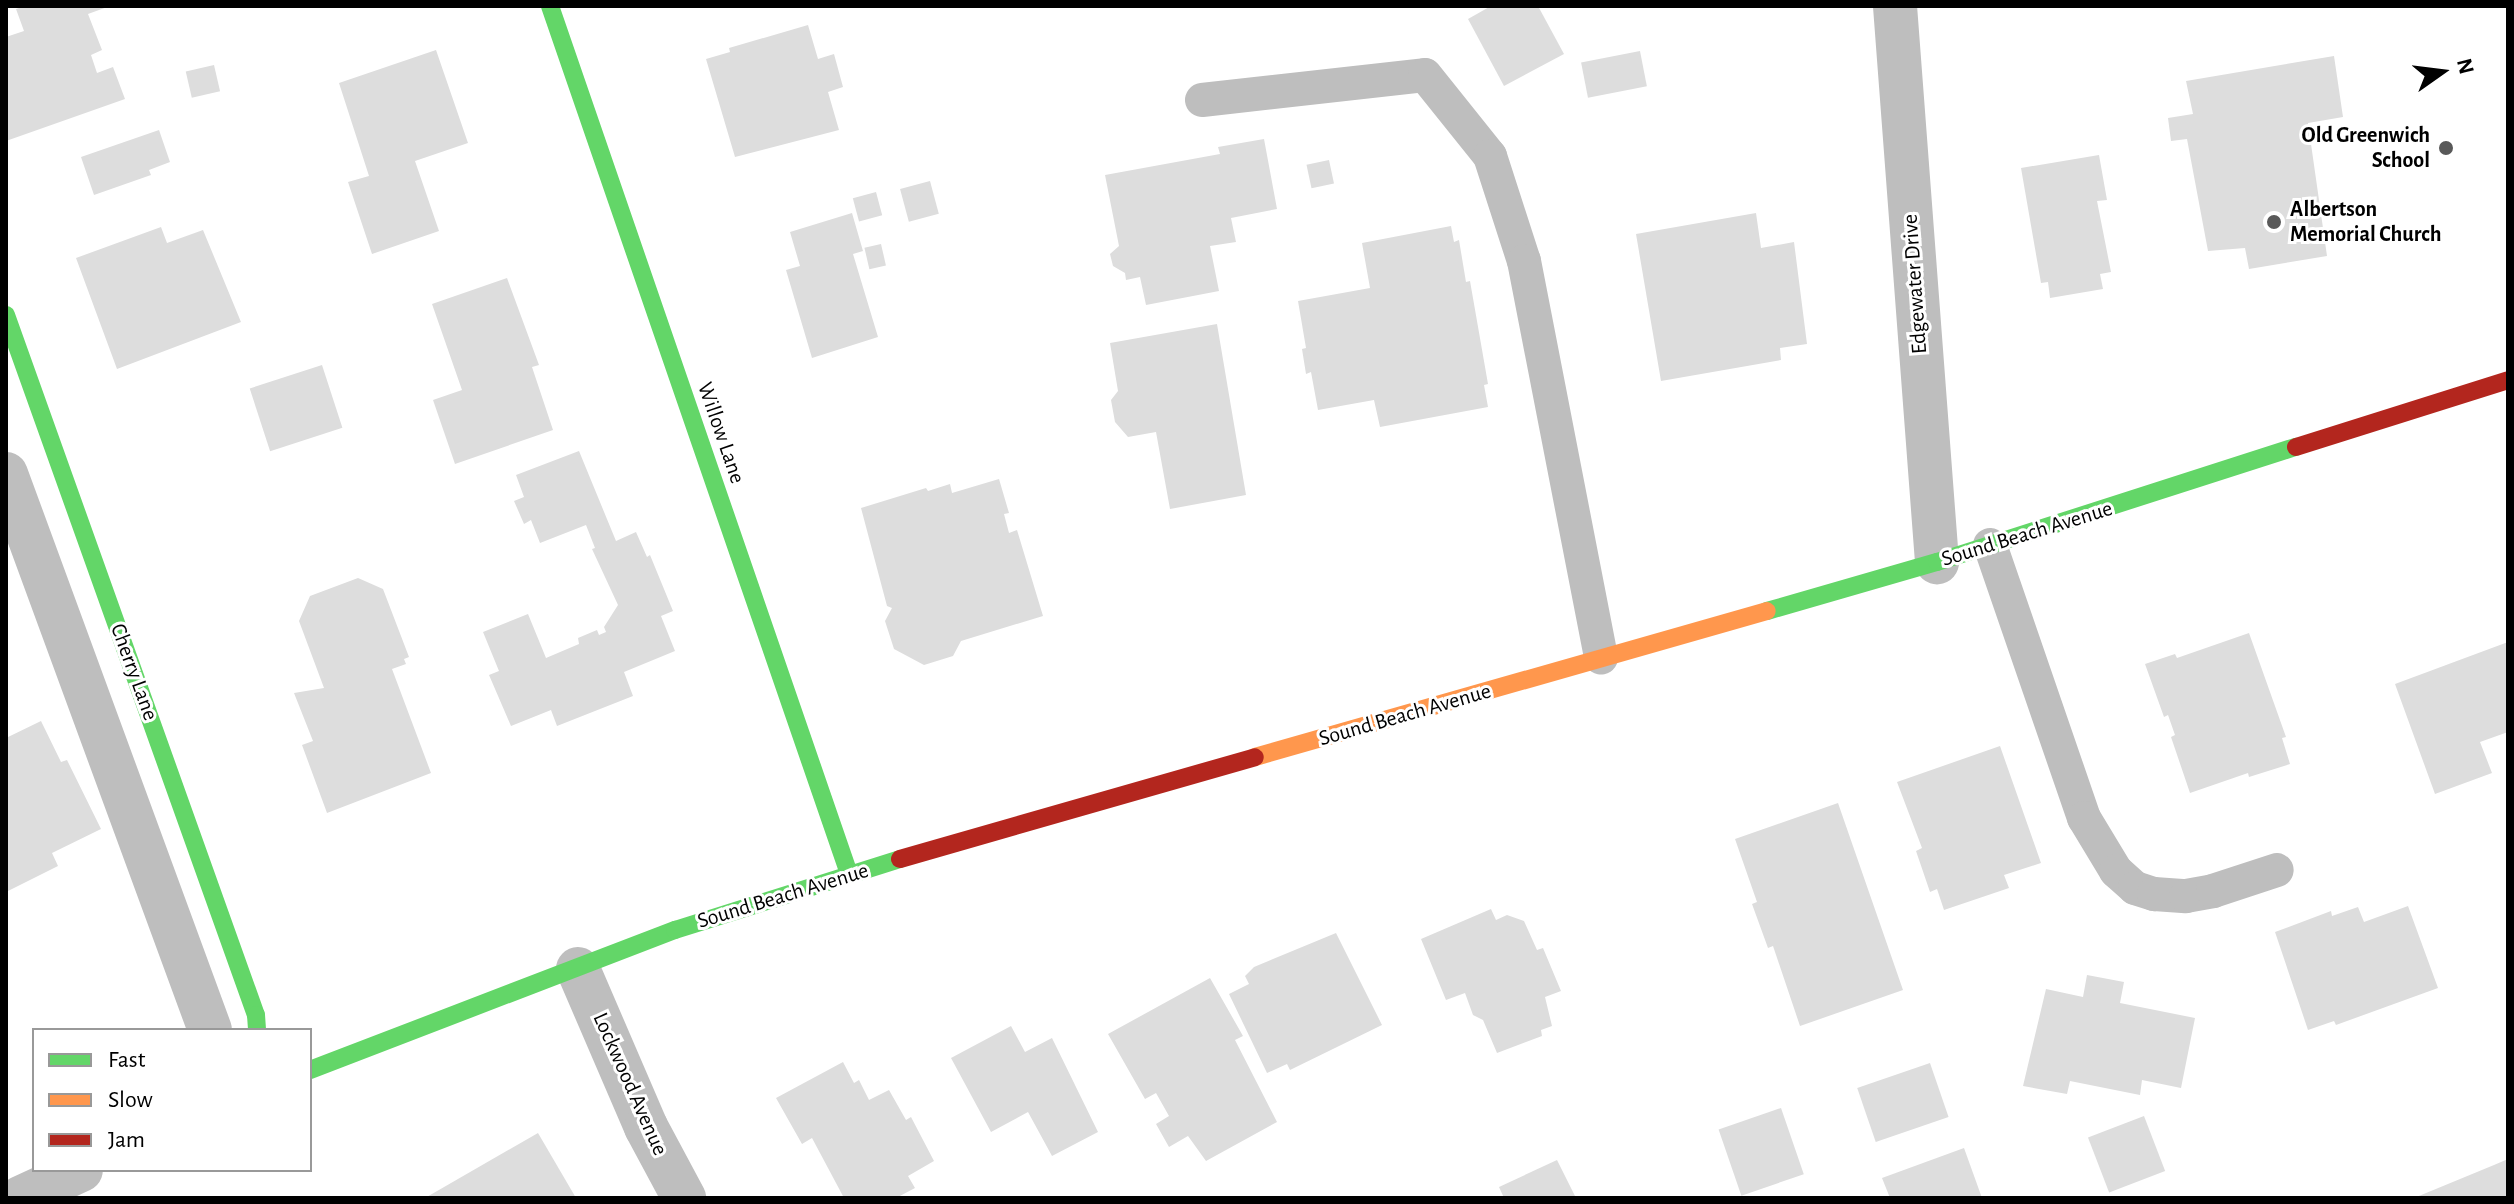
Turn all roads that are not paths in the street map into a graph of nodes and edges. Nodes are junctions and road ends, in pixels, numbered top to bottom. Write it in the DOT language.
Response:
graph roads {
  1 [pos="550,6"];
  2 [pos="1895,6"];
  3 [pos="1202,100"];
  4 [pos="6,315"];
  5 [pos="2508,380"];
  6 [pos="6,474"];
  7 [pos="1990,545"];
  8 [pos="1937,562"];
  9 [pos="1601,658"];
  10 [pos="2277,870"];
  11 [pos="849,874"];
  12 [pos="578,969"];
  13 [pos="209,1028"];
  14 [pos="257,1028"];
  15 [pos="312,1069"];
  16 [pos="77,1172"];
  17 [pos="20,1198"];
  18 [pos="684,1198"];
  1 -- 11 [label="street, Willow Lane"];
  2 -- 8 [label="street, Edgewater Drive"];
  3 -- 9 [label="lane"];
  4 -- 14 [label="street, Cherry Lane"];
  5 -- 7 [label="street, Sound Beach Avenue"];
  6 -- 13 [label="street"];
  7 -- 8 [label="street, Sound Beach Avenue"];
  7 -- 10 [label="lane"];
  8 -- 9 [label="street, Sound Beach Avenue"];
  9 -- 11 [label="street, Sound Beach Avenue"];
  11 -- 12 [label="street, Sound Beach Avenue"];
  12 -- 15 [label="street, Sound Beach Avenue"];
  12 -- 18 [label="street, Lockwood Avenue"];
  16 -- 17 [label="street"];
}
